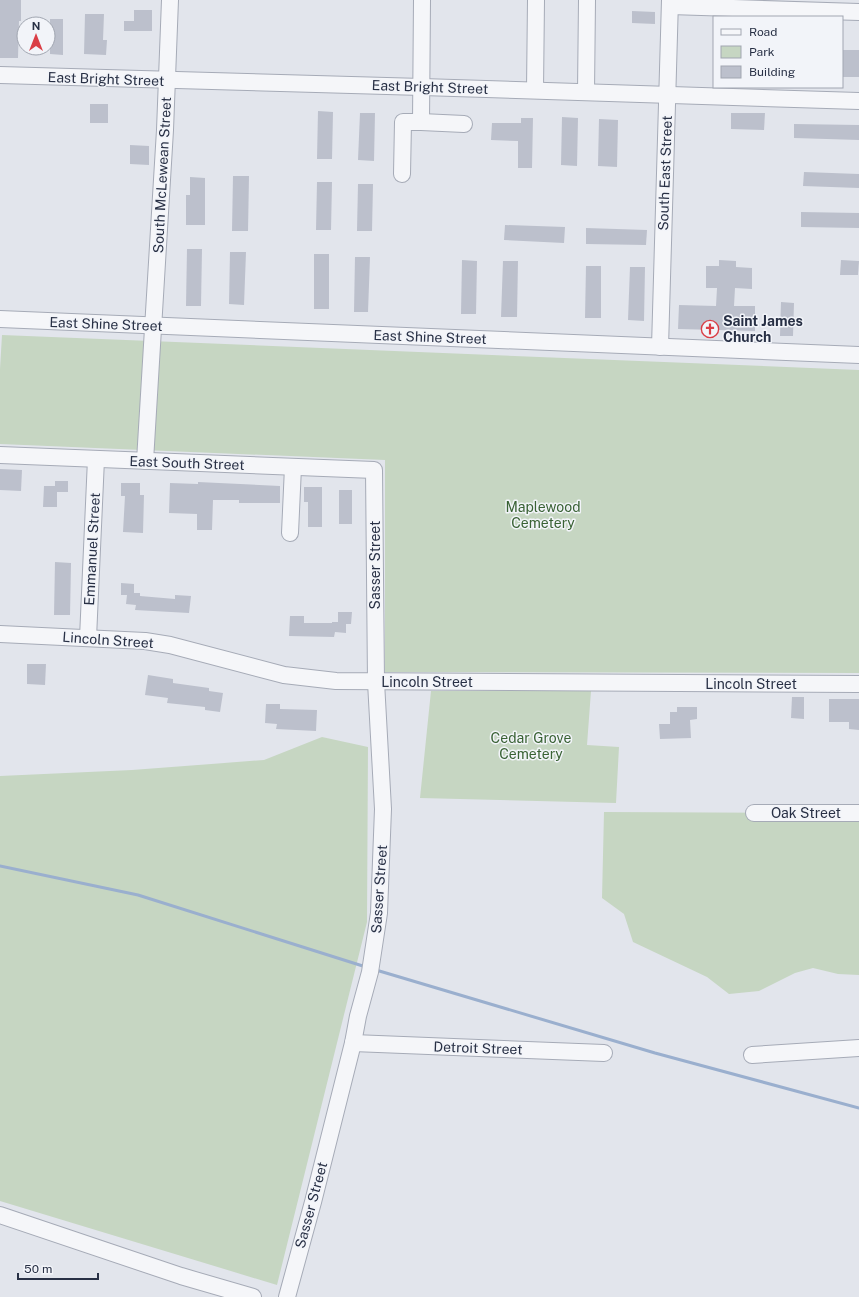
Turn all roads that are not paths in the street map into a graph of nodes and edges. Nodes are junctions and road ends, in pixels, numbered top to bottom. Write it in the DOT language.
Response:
graph roads {
  1 [pos="170,0"];
  2 [pos="422,0"];
  3 [pos="536,0"];
  4 [pos="587,0"];
  5 [pos="670,3"];
  6 [pos="859,12"];
  7 [pos="0,75"];
  8 [pos="167,81"];
  9 [pos="422,86"];
  10 [pos="535,90"];
  11 [pos="586,92"];
  12 [pos="668,95"];
  13 [pos="859,101"];
  14 [pos="421,122"];
  15 [pos="464,124"];
  16 [pos="402,174"];
  17 [pos="0,319"];
  18 [pos="154,326"];
  19 [pos="660,347"];
  20 [pos="859,355"];
  21 [pos="0,455"];
  22 [pos="96,459"];
  23 [pos="145,461"];
  24 [pos="293,468"];
  25 [pos="374,470"];
  26 [pos="290,533"];
  27 [pos="0,634"];
  28 [pos="88,638"];
  29 [pos="376,682"];
  30 [pos="859,684"];
  31 [pos="754,813"];
  32 [pos="859,813"];
  33 [pos="353,1043"];
  34 [pos="859,1048"];
  35 [pos="604,1053"];
  36 [pos="752,1055"];
  37 [pos="0,1215"];
  38 [pos="253,1297"];
  39 [pos="287,1297"];
  1 -- 8 [label="street, South McLewean Street"];
  2 -- 9 [label="street"];
  3 -- 10 [label="street"];
  4 -- 11 [label="street"];
  5 -- 6 [label="street"];
  5 -- 12 [label="street, South East Street"];
  7 -- 8 [label="street, East Bright Street"];
  8 -- 9 [label="street, East Bright Street"];
  8 -- 18 [label="street, South McLewean Street"];
  9 -- 10 [label="street, East Bright Street"];
  9 -- 14 [label="street"];
  10 -- 11 [label="street, East Bright Street"];
  11 -- 12 [label="street, East Bright Street"];
  12 -- 13 [label="street, East Bright Street"];
  12 -- 19 [label="street, South East Street"];
  14 -- 15 [label="street"];
  14 -- 16 [label="street"];
  17 -- 18 [label="street, East Shine Street"];
  18 -- 19 [label="street, East Shine Street"];
  18 -- 23 [label="street, South McLewean Street"];
  19 -- 20 [label="street, East Shine Street"];
  21 -- 22 [label="street, East South Street"];
  22 -- 23 [label="street, East South Street"];
  22 -- 28 [label="street, Emmanuel Street"];
  23 -- 24 [label="street, East South Street"];
  24 -- 25 [label="street, East South Street"];
  24 -- 26 [label="street"];
  25 -- 29 [label="street, Sasser Street"];
  27 -- 28 [label="street, Lincoln Street"];
  28 -- 29 [label="street, Lincoln Street"];
  29 -- 30 [label="street, Lincoln Street"];
  29 -- 33 [label="street, Sasser Street"];
  31 -- 32 [label="street, Oak Street"];
  33 -- 35 [label="street, Detroit Street"];
  33 -- 39 [label="street, Sasser Street"];
  34 -- 36 [label="street"];
  37 -- 38 [label="street"];
}
